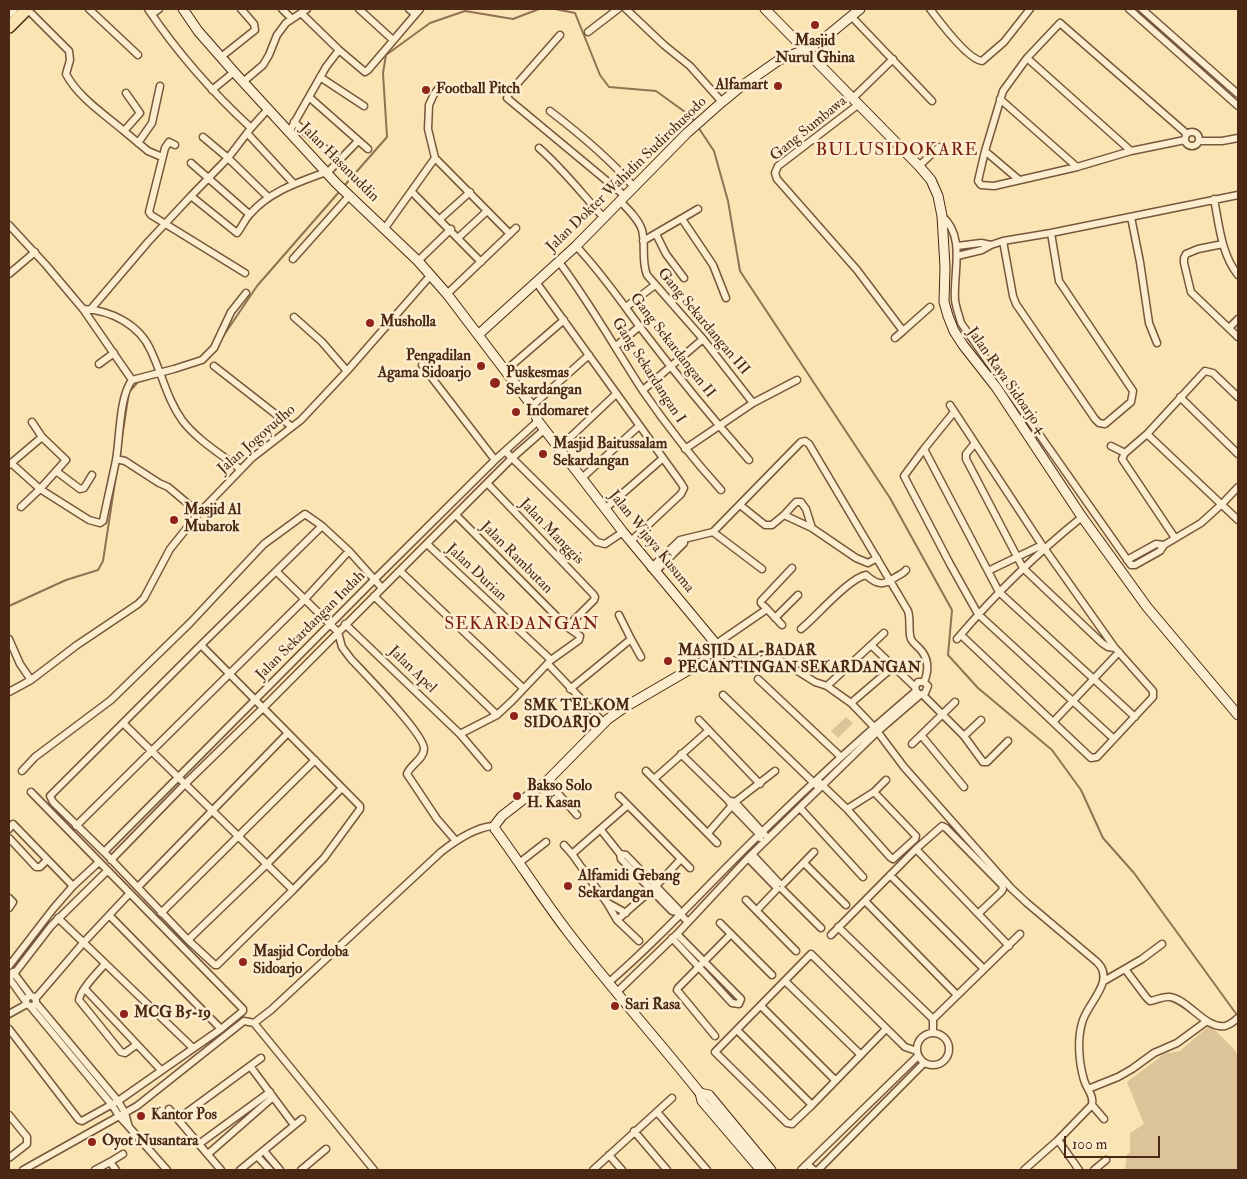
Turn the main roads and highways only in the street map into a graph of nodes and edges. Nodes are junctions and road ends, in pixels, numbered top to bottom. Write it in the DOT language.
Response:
graph roads {
  1 [pos="27,9"];
  2 [pos="9,27"];
  1 -- 2 [label="highway"];
}
